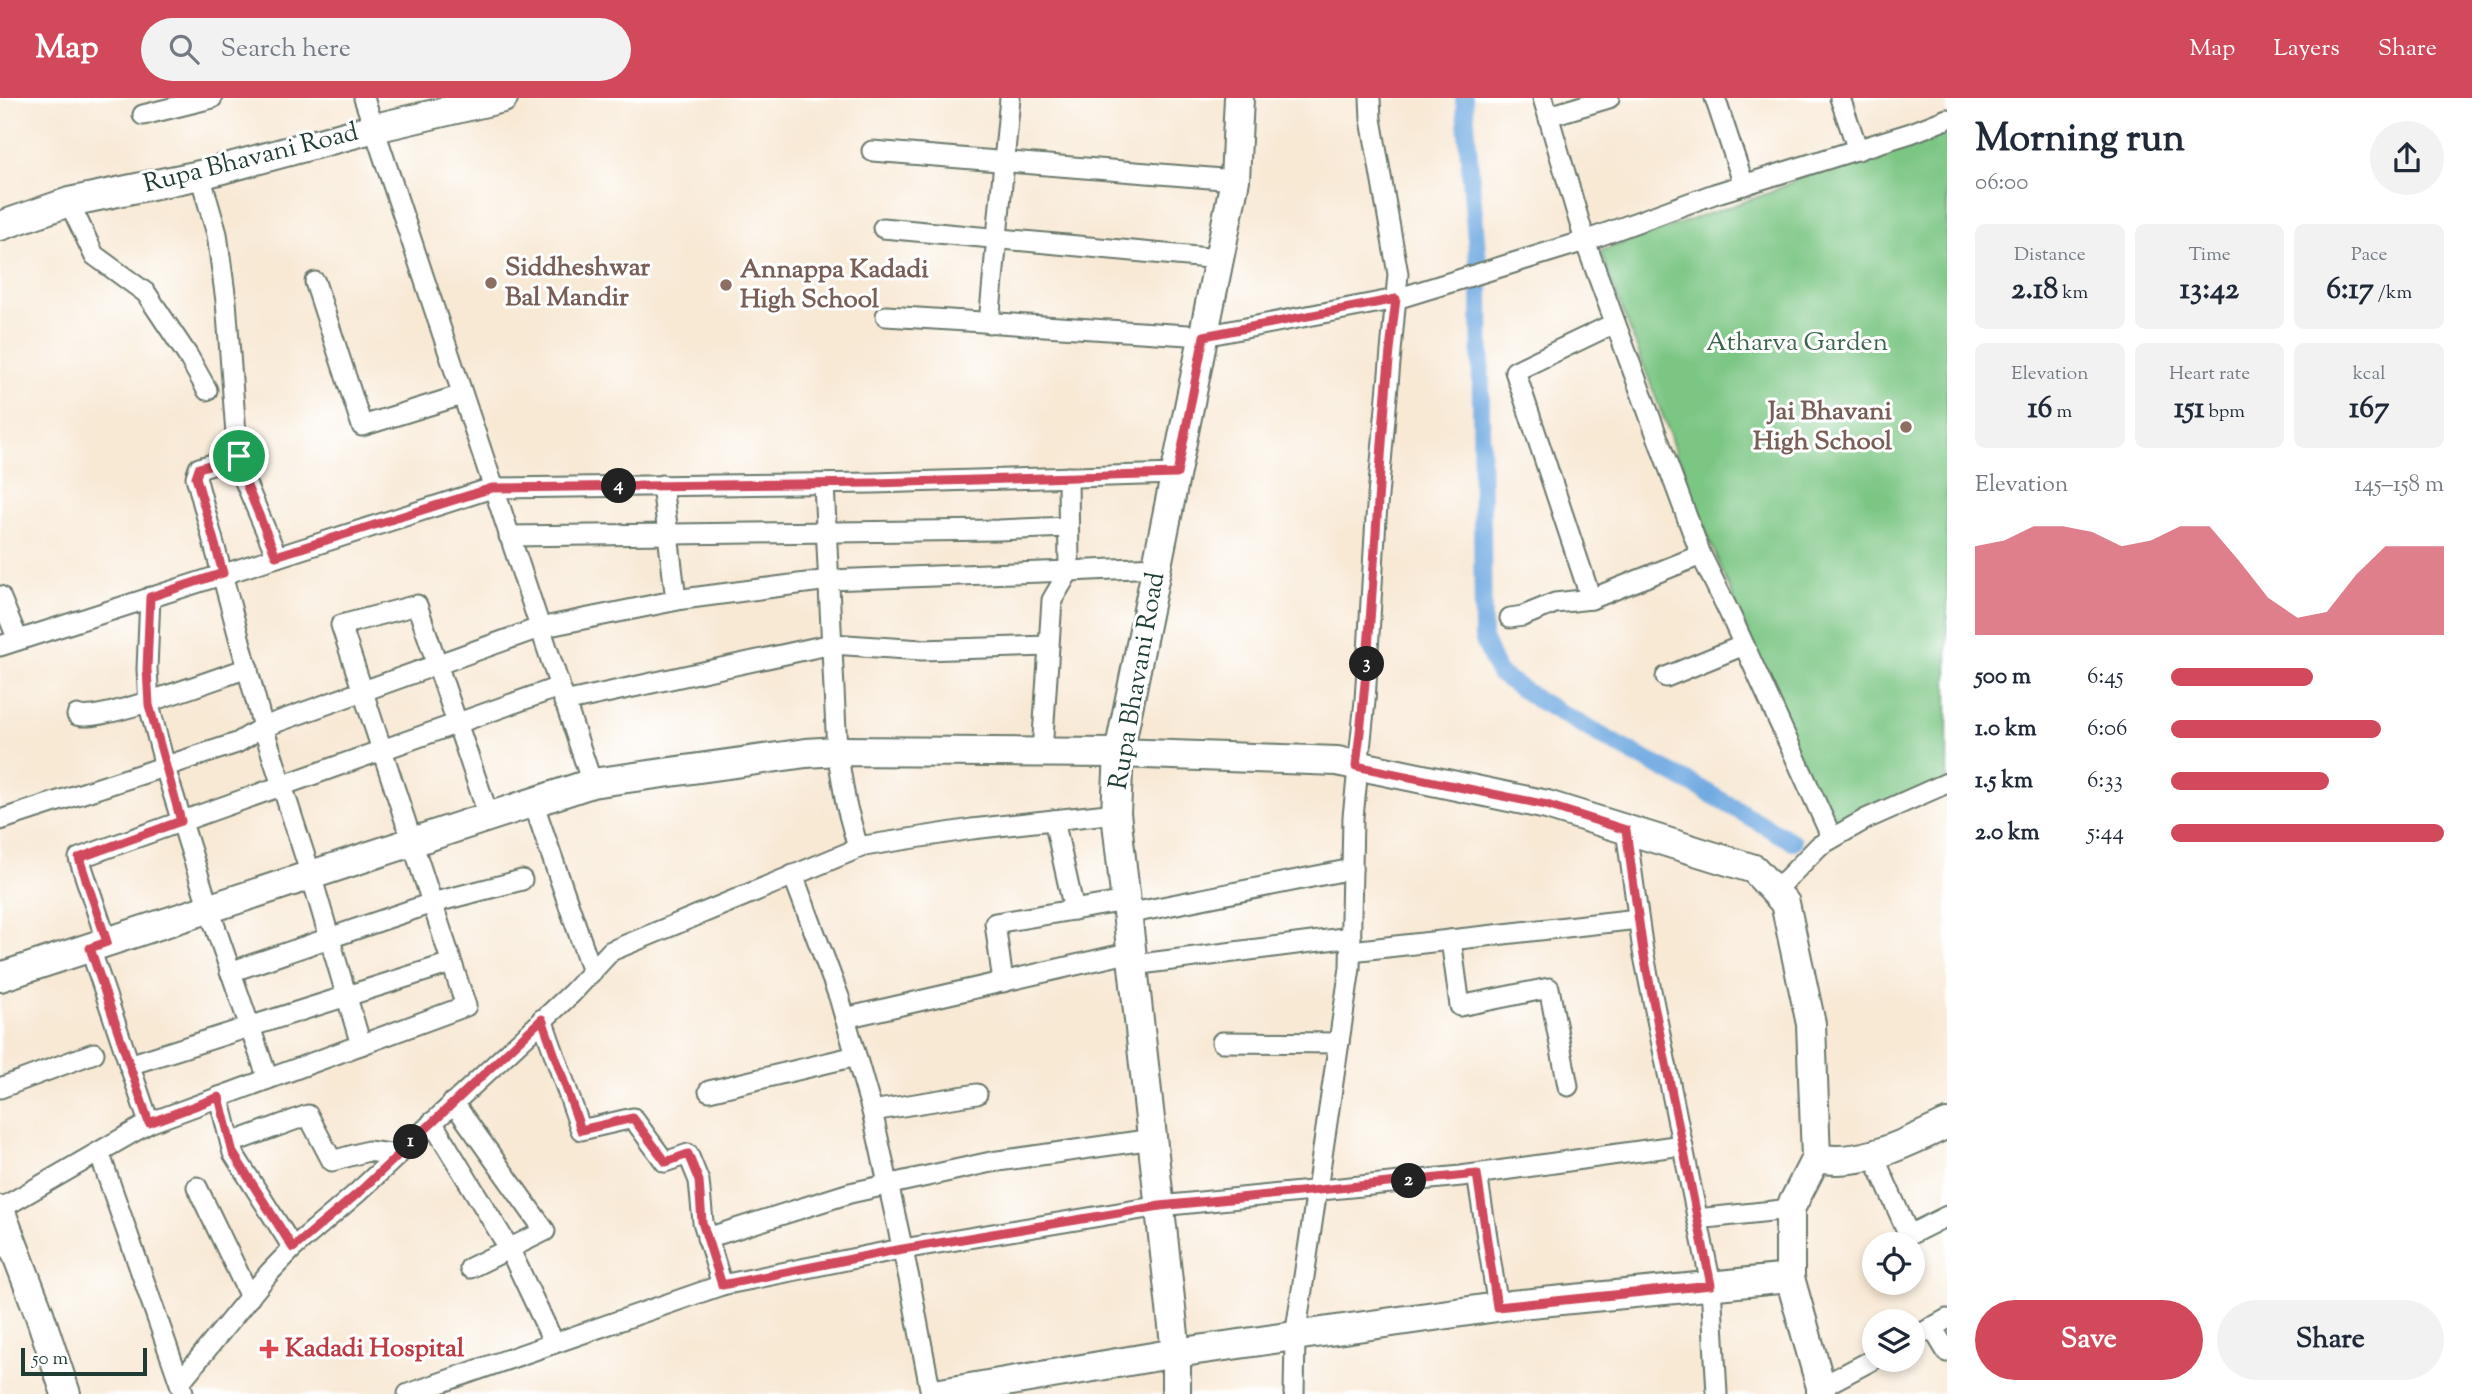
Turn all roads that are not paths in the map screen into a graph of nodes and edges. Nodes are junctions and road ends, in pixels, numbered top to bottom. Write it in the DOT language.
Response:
graph roads {
  1 [pos="212,98"];
  2 [pos="364,98"];
  3 [pos="499,98"];
  4 [pos="1010,98"];
  5 [pos="1238,98"];
  6 [pos="1370,98"];
  7 [pos="1609,98"];
  8 [pos="1715,98"];
  9 [pos="1840,98"];
  10 [pos="1546,107"];
  11 [pos="144,115"];
  12 [pos="1947,119"];
  13 [pos="375,128"];
  14 [pos="1858,149"];
  15 [pos="872,151"];
  16 [pos="1004,161"];
  17 [pos="200,175"];
  18 [pos="1234,180"];
  19 [pos="1744,185"];
  20 [pos="69,202"];
  21 [pos="0,226"];
  22 [pos="883,228"];
  23 [pos="997,239"];
  24 [pos="1584,241"];
  25 [pos="1219,259"];
  26 [pos="315,282"];
  27 [pos="1396,299"];
  28 [pos="886,316"];
  29 [pos="989,323"];
  30 [pos="1615,323"];
  31 [pos="1204,336"];
  32 [pos="207,390"];
  33 [pos="462,395"];
  34 [pos="239,456"];
  35 [pos="1177,474"];
  36 [pos="1068,477"];
  37 [pos="824,484"];
  38 [pos="662,485"];
  39 [pos="492,488"];
  40 [pos="1068,527"];
  41 [pos="827,531"];
  42 [pos="668,534"];
  43 [pos="509,536"];
  44 [pos="1701,555"];
  45 [pos="276,556"];
  46 [pos="1157,567"];
  47 [pos="1069,571"];
  48 [pos="223,573"];
  49 [pos="829,580"];
  50 [pos="0,596"];
  51 [pos="150,597"];
  52 [pos="1591,599"];
  53 [pos="676,600"];
  54 [pos="1510,618"];
  55 [pos="539,628"];
  56 [pos="9,643"];
  57 [pos="832,644"];
  58 [pos="1744,645"];
  59 [pos="1049,646"];
  60 [pos="437,664"];
  61 [pos="247,668"];
  62 [pos="1667,677"];
  63 [pos="362,691"];
  64 [pos="562,694"];
  65 [pos="149,701"];
  66 [pos="77,715"];
  67 [pos="457,723"];
  68 [pos="263,727"];
  69 [pos="382,751"];
  70 [pos="837,751"];
  71 [pos="1041,752"];
  72 [pos="1119,753"];
  73 [pos="164,766"];
  74 [pos="1356,766"];
  75 [pos="592,783"];
  76 [pos="1947,783"];
  77 [pos="282,786"];
  78 [pos="533,802"];
  79 [pos="1115,813"];
  80 [pos="489,817"];
  81 [pos="0,820"];
  82 [pos="1054,820"];
  83 [pos="181,821"];
  84 [pos="1626,830"];
  85 [pos="1832,838"];
  86 [pos="411,842"];
  87 [pos="858,848"];
  88 [pos="1352,869"];
  89 [pos="793,875"];
  90 [pos="310,876"];
  91 [pos="522,880"];
  92 [pos="1775,891"];
  93 [pos="432,903"];
  94 [pos="1127,907"];
  95 [pos="209,909"];
  96 [pos="1074,910"];
  97 [pos="1638,919"];
  98 [pos="329,938"];
  99 [pos="1451,940"];
  100 [pos="1351,944"];
  101 [pos="98,945"];
  102 [pos="1132,958"];
  103 [pos="452,963"];
  104 [pos="230,972"];
  105 [pos="592,972"];
  106 [pos="0,977"];
  107 [pos="1003,982"];
  108 [pos="346,996"];
  109 [pos="845,1018"];
  110 [pos="542,1019"];
  111 [pos="250,1026"];
  112 [pos="1222,1042"];
  113 [pos="1339,1043"];
  114 [pos="361,1045"];
  115 [pos="94,1053"];
  116 [pos="856,1056"];
  117 [pos="129,1065"];
  118 [pos="268,1079"];
  119 [pos="1568,1086"];
  120 [pos="0,1088"];
  121 [pos="709,1091"];
  122 [pos="977,1094"];
  123 [pos="219,1097"];
  124 [pos="453,1102"];
  125 [pos="872,1111"];
  126 [pos="432,1122"];
  127 [pos="149,1123"];
  128 [pos="1947,1124"];
  129 [pos="1153,1139"];
  130 [pos="231,1143"];
  131 [pos="1682,1145"];
  132 [pos="99,1152"];
  133 [pos="397,1155"];
  134 [pos="1873,1155"];
  135 [pos="1816,1158"];
  136 [pos="1477,1174"];
  137 [pos="888,1185"];
  138 [pos="197,1187"];
  139 [pos="1317,1189"];
  140 [pos="1160,1206"];
  141 [pos="1790,1209"];
  142 [pos="0,1210"];
  143 [pos="1947,1216"];
  144 [pos="1697,1219"];
  145 [pos="707,1238"];
  146 [pos="293,1248"];
  147 [pos="509,1248"];
  148 [pos="903,1249"];
  149 [pos="470,1268"];
  150 [pos="1790,1278"];
  151 [pos="722,1285"];
  152 [pos="1711,1285"];
  153 [pos="250,1297"];
  154 [pos="1497,1307"];
  155 [pos="1940,1323"];
  156 [pos="1295,1337"];
  157 [pos="554,1343"];
  158 [pos="1947,1352"];
  159 [pos="1176,1353"];
  160 [pos="1862,1366"];
  161 [pos="1052,1384"];
  162 [pos="182,1388"];
  163 [pos="1821,1391"];
  164 [pos="66,1394"];
  165 [pos="408,1394"];
  166 [pos="933,1394"];
  167 [pos="1176,1394"];
  168 [pos="1294,1394"];
  169 [pos="1717,1394"];
  1 -- 11 [label="street"];
  2 -- 13 [label="street"];
  3 -- 13 [label="street, Rupa Bhavani Road"];
  4 -- 16 [label="street"];
  5 -- 18 [label="street, Rupa Bhavani Road"];
  6 -- 27 [label="street"];
  7 -- 10 [label="street"];
  8 -- 19 [label="street"];
  9 -- 14 [label="street"];
  10 -- 24 [label="street"];
  12 -- 14 [label="street"];
  13 -- 17 [label="street, Rupa Bhavani Road"];
  13 -- 33 [label="street"];
  14 -- 19 [label="street"];
  15 -- 16 [label="street"];
  16 -- 18 [label="street"];
  16 -- 23 [label="street"];
  17 -- 20 [label="street, Rupa Bhavani Road"];
  17 -- 34 [label="street"];
  18 -- 25 [label="street, Rupa Bhavani Road"];
  19 -- 24 [label="street"];
  20 -- 21 [label="street, Rupa Bhavani Road"];
  20 -- 32 [label="street"];
  22 -- 23 [label="street"];
  23 -- 25 [label="street"];
  23 -- 29 [label="street"];
  24 -- 27 [label="street"];
  24 -- 30 [label="street"];
  25 -- 31 [label="street, Rupa Bhavani Road"];
  26 -- 33 [label="street"];
  27 -- 31 [label="street"];
  27 -- 74 [label="street"];
  28 -- 29 [label="street"];
  29 -- 31 [label="street"];
  30 -- 44 [label="street"];
  30 -- 52 [label="street"];
  31 -- 35 [label="street, Rupa Bhavani Road"];
  33 -- 39 [label="street"];
  34 -- 45 [label="street"];
  34 -- 48 [label="street"];
  35 -- 36 [label="street"];
  35 -- 46 [label="street, Rupa Bhavani Road"];
  36 -- 37 [label="street"];
  36 -- 40 [label="street"];
  37 -- 38 [label="street"];
  37 -- 41 [label="street"];
  38 -- 39 [label="street"];
  38 -- 42 [label="street"];
  39 -- 43 [label="street"];
  39 -- 45 [label="street"];
  40 -- 41 [label="street"];
  40 -- 47 [label="street"];
  41 -- 42 [label="street"];
  41 -- 49 [label="street"];
  42 -- 43 [label="street"];
  42 -- 53 [label="street"];
  43 -- 55 [label="street"];
  44 -- 52 [label="street"];
  44 -- 58 [label="street"];
  45 -- 48 [label="street"];
  46 -- 47 [label="street"];
  46 -- 72 [label="street, Rupa Bhavani Road"];
  47 -- 49 [label="street"];
  47 -- 59 [label="street"];
  48 -- 51 [label="street"];
  48 -- 61 [label="street"];
  49 -- 53 [label="street"];
  49 -- 57 [label="street"];
  50 -- 56 [label="street"];
  51 -- 56 [label="street"];
  51 -- 65 [label="street"];
  52 -- 54 [label="street"];
  53 -- 55 [label="street"];
  55 -- 60 [label="street"];
  55 -- 64 [label="street"];
  57 -- 59 [label="street"];
  57 -- 64 [label="street"];
  57 -- 70 [label="street"];
  58 -- 62 [label="street"];
  58 -- 85 [label="street"];
  59 -- 71 [label="street"];
  60 -- 63 [label="street"];
  60 -- 63 [label="street"];
  60 -- 67 [label="street"];
  61 -- 65 [label="street"];
  61 -- 68 [label="street"];
  63 -- 68 [label="street"];
  63 -- 69 [label="street"];
  64 -- 67 [label="street"];
  64 -- 75 [label="street"];
  65 -- 66 [label="street"];
  65 -- 73 [label="street"];
  67 -- 69 [label="street"];
  67 -- 80 [label="street"];
  68 -- 73 [label="street"];
  68 -- 77 [label="street"];
  69 -- 77 [label="street"];
  69 -- 86 [label="street"];
  70 -- 71 [label="street"];
  70 -- 75 [label="street"];
  70 -- 87 [label="street"];
  71 -- 72 [label="street"];
  72 -- 74 [label="street"];
  72 -- 79 [label="street, Rupa Bhavani Road"];
  73 -- 81 [label="street"];
  73 -- 83 [label="street"];
  74 -- 84 [label="street"];
  74 -- 88 [label="street"];
  75 -- 78 [label="street"];
  76 -- 85 [label="street"];
  77 -- 83 [label="street"];
  77 -- 90 [label="street"];
  78 -- 80 [label="street"];
  78 -- 105 [label="street"];
  79 -- 82 [label="street"];
  79 -- 94 [label="street, Rupa Bhavani Road"];
  80 -- 86 [label="street"];
  82 -- 87 [label="street"];
  82 -- 96 [label="street"];
  83 -- 95 [label="street"];
  83 -- 101 [label="street"];
  84 -- 92 [label="street"];
  84 -- 97 [label="street"];
  85 -- 92 [label="street"];
  86 -- 90 [label="street"];
  86 -- 93 [label="street"];
  87 -- 89 [label="street"];
  88 -- 94 [label="street"];
  88 -- 100 [label="street"];
  89 -- 105 [label="street"];
  89 -- 109 [label="street"];
  90 -- 95 [label="street"];
  90 -- 98 [label="street"];
  91 -- 93 [label="street"];
  92 -- 135 [label="street"];
  93 -- 98 [label="street"];
  93 -- 103 [label="street"];
  94 -- 96 [label="street"];
  94 -- 102 [label="street, Rupa Bhavani Road"];
  95 -- 101 [label="street"];
  95 -- 104 [label="street"];
  96 -- 107 [label="street"];
  97 -- 99 [label="street"];
  97 -- 131 [label="street"];
  98 -- 104 [label="street"];
  98 -- 108 [label="street"];
  99 -- 100 [label="street"];
  99 -- 119 [label="street"];
  100 -- 102 [label="street"];
  100 -- 113 [label="street"];
  101 -- 106 [label="street"];
  101 -- 117 [label="street"];
  102 -- 107 [label="street"];
  102 -- 129 [label="street, Rupa Bhavani Road"];
  103 -- 108 [label="street"];
  103 -- 114 [label="street"];
  104 -- 111 [label="street"];
  105 -- 110 [label="street"];
  107 -- 109 [label="street"];
  108 -- 111 [label="street"];
  108 -- 114 [label="street"];
  109 -- 116 [label="street"];
  110 -- 124 [label="street"];
  110 -- 145 [label="street"];
  111 -- 117 [label="street"];
  111 -- 118 [label="street"];
  112 -- 113 [label="street"];
  113 -- 139 [label="street"];
  114 -- 118 [label="street"];
  115 -- 120 [label="street"];
  116 -- 121 [label="street"];
  116 -- 125 [label="street"];
  117 -- 127 [label="street"];
  118 -- 123 [label="street"];
  122 -- 125 [label="street"];
  123 -- 127 [label="street"];
  123 -- 130 [label="street"];
  124 -- 126 [label="street"];
  124 -- 147 [label="street"];
  125 -- 137 [label="street"];
  126 -- 133 [label="street"];
  126 -- 147 [label="street"];
  127 -- 132 [label="street"];
  128 -- 134 [label="street"];
  129 -- 137 [label="street"];
  129 -- 140 [label="street, Rupa Bhavani Road"];
  130 -- 133 [label="street"];
  130 -- 146 [label="street"];
  131 -- 136 [label="street"];
  131 -- 144 [label="street"];
  132 -- 142 [label="street"];
  132 -- 162 [label="street"];
  133 -- 146 [label="street"];
  134 -- 135 [label="street"];
  134 -- 143 [label="street"];
  135 -- 141 [label="street"];
  136 -- 139 [label="street"];
  136 -- 154 [label="street"];
  137 -- 145 [label="street"];
  137 -- 148 [label="street"];
  138 -- 153 [label="street"];
  139 -- 140 [label="street"];
  139 -- 156 [label="street"];
  140 -- 148 [label="street"];
  140 -- 159 [label="street, Rupa Bhavani Road"];
  141 -- 144 [label="street"];
  141 -- 150 [label="street"];
  142 -- 164 [label="street"];
  144 -- 152 [label="street"];
  145 -- 151 [label="street"];
  146 -- 153 [label="street"];
  147 -- 149 [label="street"];
  147 -- 157 [label="street"];
  148 -- 151 [label="street"];
  148 -- 166 [label="street"];
  150 -- 152 [label="street"];
  150 -- 163 [label="street"];
  151 -- 157 [label="street"];
  152 -- 154 [label="street"];
  152 -- 169 [label="street"];
  153 -- 162 [label="street"];
  154 -- 156 [label="street"];
  155 -- 158 [label="street"];
  156 -- 159 [label="street"];
  156 -- 168 [label="street"];
  157 -- 165 [label="street"];
  159 -- 161 [label="street"];
  159 -- 167 [label="street, Rupa Bhavani Road"];
  160 -- 163 [label="street"];
  161 -- 166 [label="street"];
}
